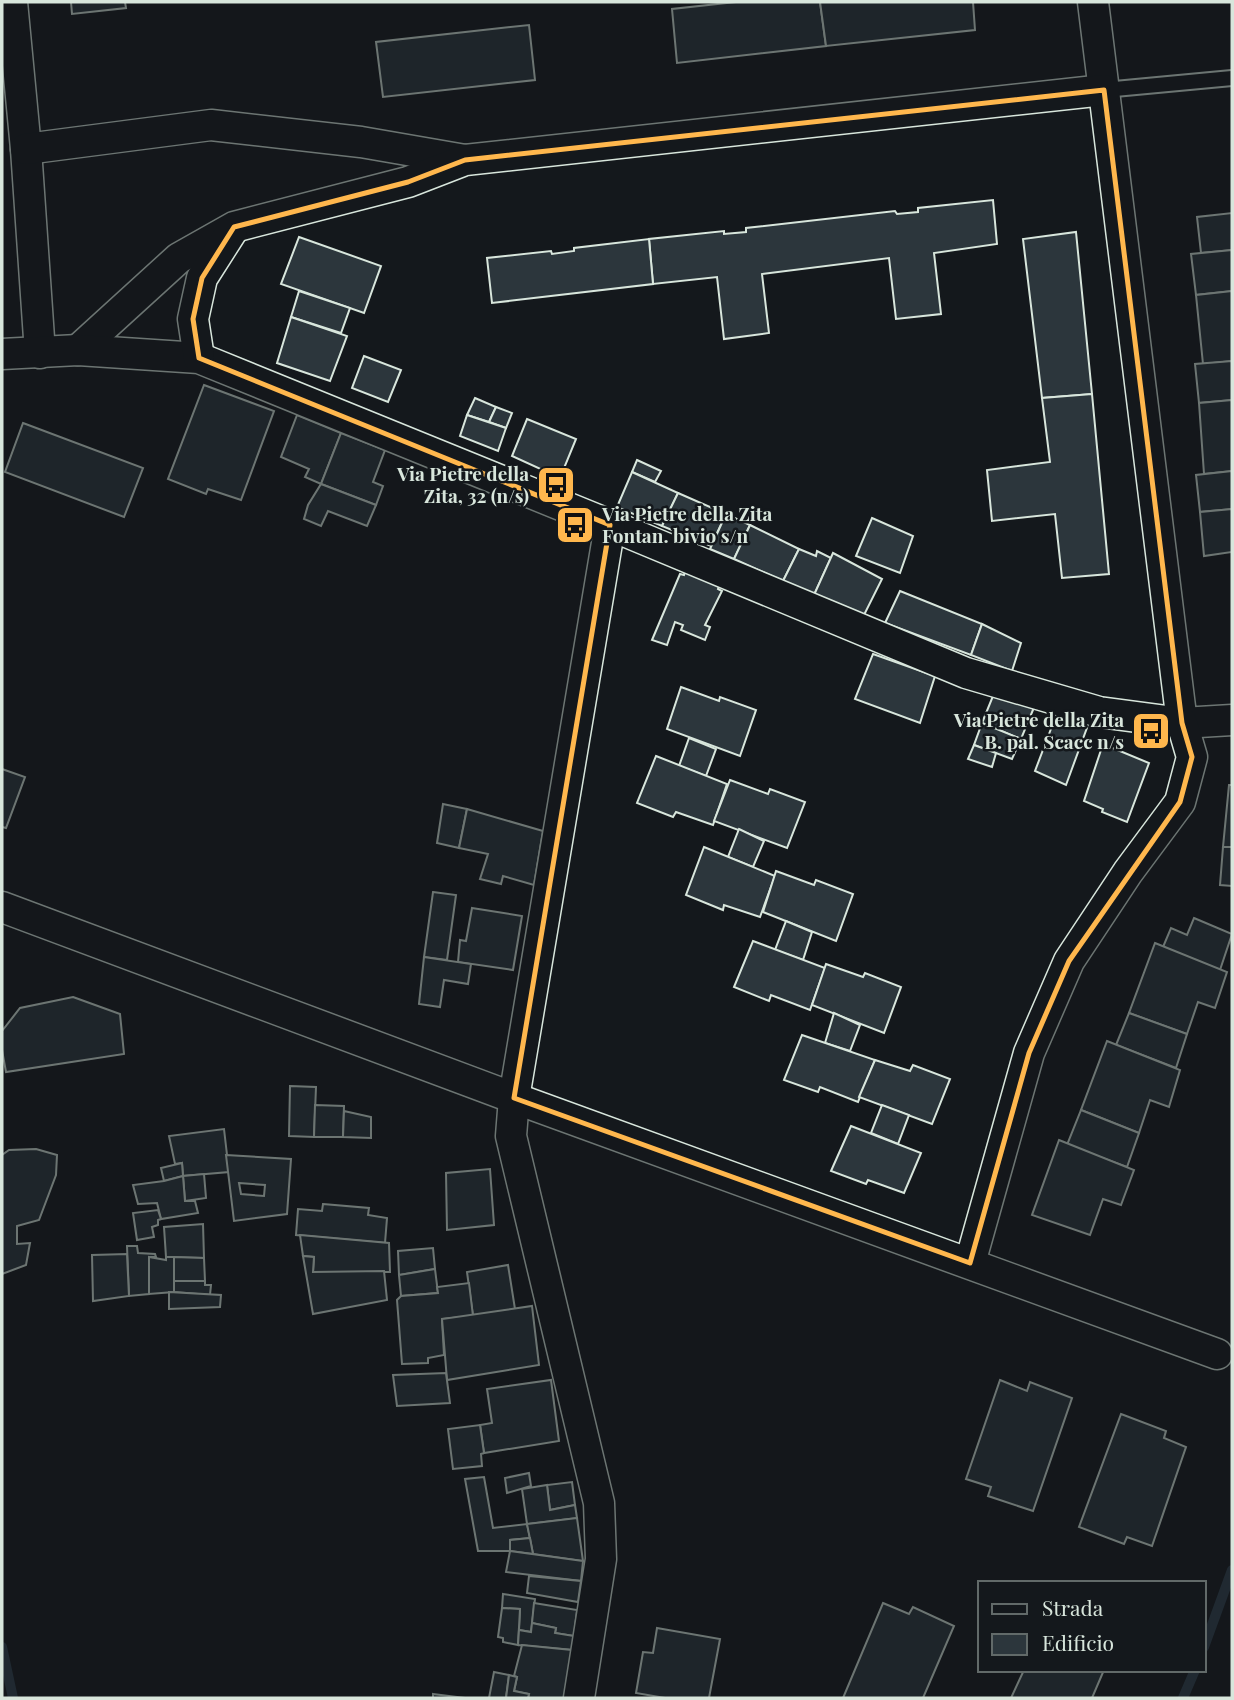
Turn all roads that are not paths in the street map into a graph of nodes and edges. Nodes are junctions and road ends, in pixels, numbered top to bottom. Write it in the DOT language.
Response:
graph roads {
  1 [pos="12,2"];
  2 [pos="1093,2"];
  3 [pos="1232,78"];
  4 [pos="1104,90"];
  5 [pos="26,149"];
  6 [pos="465,160"];
  7 [pos="234,227"];
  8 [pos="78,350"];
  9 [pos="40,353"];
  10 [pos="2,354"];
  11 [pos="199,359"];
  12 [pos="610,525"];
  13 [pos="1232,720"];
  14 [pos="1182,723"];
  15 [pos="2,907"];
  16 [pos="514,1098"];
  17 [pos="970,1263"];
  18 [pos="1217,1354"];
  19 [pos="579,1698"];
  1 -- 5 [label="street"];
  2 -- 4 [label="street"];
  3 -- 4 [label="lane"];
  4 -- 6 [label="street"];
  4 -- 14 [label="street"];
  5 -- 6 [label="street"];
  5 -- 9 [label="street"];
  6 -- 7 [label="street"];
  7 -- 8 [label="street"];
  7 -- 11 [label="street"];
  8 -- 9 [label="street"];
  8 -- 11 [label="street"];
  9 -- 10 [label="street"];
  11 -- 12 [label="street"];
  12 -- 14 [label="street"];
  12 -- 16 [label="street"];
  13 -- 14 [label="street"];
  14 -- 17 [label="street"];
  15 -- 16 [label="street"];
  16 -- 17 [label="street"];
  16 -- 19 [label="street"];
  17 -- 18 [label="street"];
}
